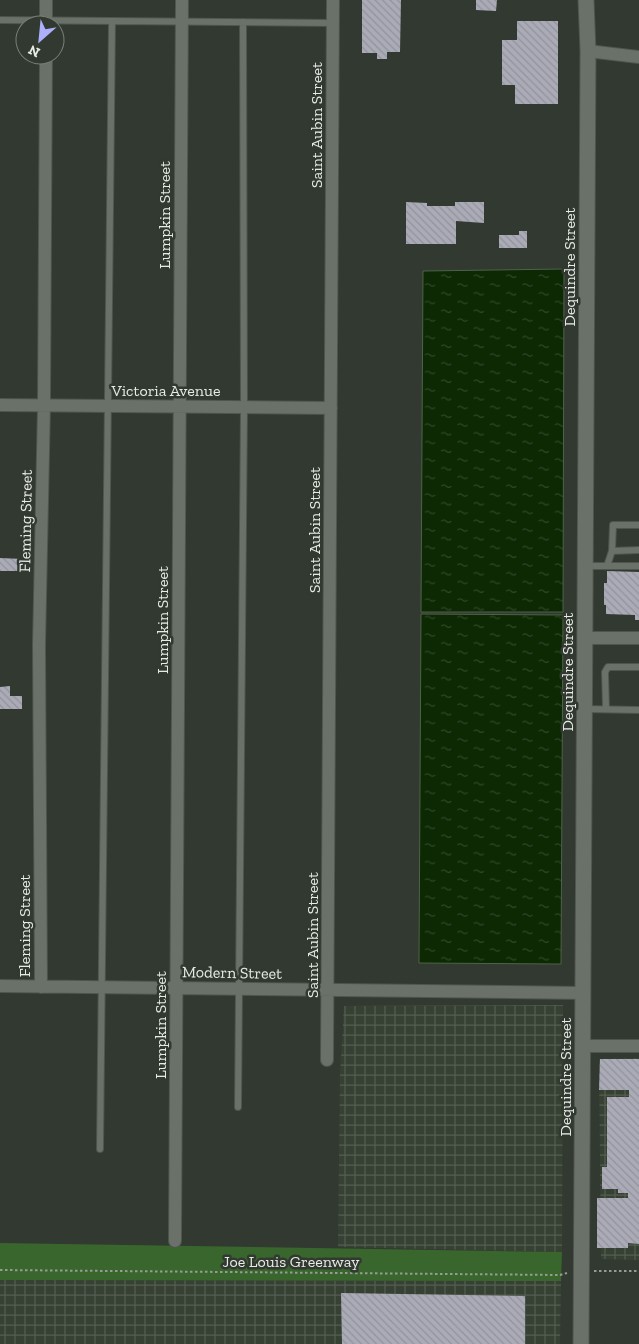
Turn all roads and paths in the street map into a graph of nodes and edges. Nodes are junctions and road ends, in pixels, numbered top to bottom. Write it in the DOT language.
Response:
graph roads {
  1 [pos="46,0"];
  2 [pos="182,0"];
  3 [pos="333,0"];
  4 [pos="586,0"];
  5 [pos="46,15"];
  6 [pos="0,20"];
  7 [pos="15,21"];
  8 [pos="182,21"];
  9 [pos="112,22"];
  10 [pos="244,22"];
  11 [pos="65,23"];
  12 [pos="333,23"];
  13 [pos="588,51"];
  14 [pos="639,56"];
  15 [pos="46,65"];
  16 [pos="0,405"];
  17 [pos="44,405"];
  18 [pos="108,406"];
  19 [pos="180,406"];
  20 [pos="244,407"];
  21 [pos="331,408"];
  22 [pos="639,525"];
  23 [pos="639,550"];
  24 [pos="612,551"];
  25 [pos="586,566"];
  26 [pos="607,566"];
  27 [pos="639,566"];
  28 [pos="585,638"];
  29 [pos="639,638"];
  30 [pos="639,667"];
  31 [pos="585,709"];
  32 [pos="606,709"];
  33 [pos="639,710"];
  34 [pos="0,986"];
  35 [pos="41,987"];
  36 [pos="102,987"];
  37 [pos="176,988"];
  38 [pos="239,989"];
  39 [pos="328,990"];
  40 [pos="583,993"];
  41 [pos="583,1046"];
  42 [pos="639,1046"];
  43 [pos="327,1060"];
  44 [pos="238,1107"];
  45 [pos="100,1149"];
  46 [pos="175,1241"];
  47 [pos="0,1270"];
  48 [pos="581,1271"];
  49 [pos="639,1271"];
  50 [pos="581,1344"];
  1 -- 5 [label="street"];
  2 -- 8 [label="street, Lumpkin Street"];
  3 -- 12 [label="street, Saint Aubin Street"];
  4 -- 13 [label="street, Dequindre Street"];
  6 -- 7 [label="lane"];
  8 -- 9 [label="lane"];
  8 -- 10 [label="lane"];
  8 -- 19 [label="street, Lumpkin Street"];
  9 -- 11 [label="lane"];
  9 -- 18 [label="lane"];
  10 -- 12 [label="lane"];
  10 -- 20 [label="lane"];
  12 -- 21 [label="street, Saint Aubin Street"];
  13 -- 14 [label="street"];
  13 -- 25 [label="street, Dequindre Street"];
  15 -- 17 [label="street, Fleming Street"];
  16 -- 17 [label="street, Victoria Avenue"];
  17 -- 18 [label="street, Victoria Avenue"];
  17 -- 35 [label="street, Fleming Street"];
  18 -- 19 [label="street, Victoria Avenue"];
  18 -- 36 [label="lane"];
  19 -- 20 [label="street, Victoria Avenue"];
  19 -- 37 [label="street, Lumpkin Street"];
  20 -- 21 [label="street, Victoria Avenue"];
  20 -- 38 [label="lane"];
  21 -- 39 [label="street, Saint Aubin Street"];
  22 -- 24 [label="lane"];
  23 -- 24 [label="lane"];
  24 -- 26 [label="lane"];
  25 -- 26 [label="lane"];
  25 -- 28 [label="street, Dequindre Street"];
  26 -- 27 [label="lane"];
  28 -- 29 [label="street"];
  28 -- 31 [label="street, Dequindre Street"];
  30 -- 32 [label="lane"];
  31 -- 32 [label="lane"];
  31 -- 40 [label="street, Dequindre Street"];
  32 -- 33 [label="lane"];
  34 -- 35 [label="street, Modern Street"];
  35 -- 36 [label="street, Modern Street"];
  36 -- 37 [label="street, Modern Street"];
  36 -- 45 [label="lane"];
  37 -- 38 [label="street, Modern Street"];
  37 -- 46 [label="street, Lumpkin Street"];
  38 -- 39 [label="street, Modern Street"];
  38 -- 44 [label="lane"];
  39 -- 40 [label="street, Modern Street"];
  39 -- 43 [label="street, Saint Aubin Street"];
  40 -- 41 [label="street, Dequindre Street"];
  41 -- 42 [label="street"];
  41 -- 48 [label="street, Dequindre Street"];
  47 -- 48 [label="path, Joe Louis Greenway"];
  48 -- 49 [label="path, Joe Louis Greenway"];
  48 -- 50 [label="street, Dequindre Street"];
}
